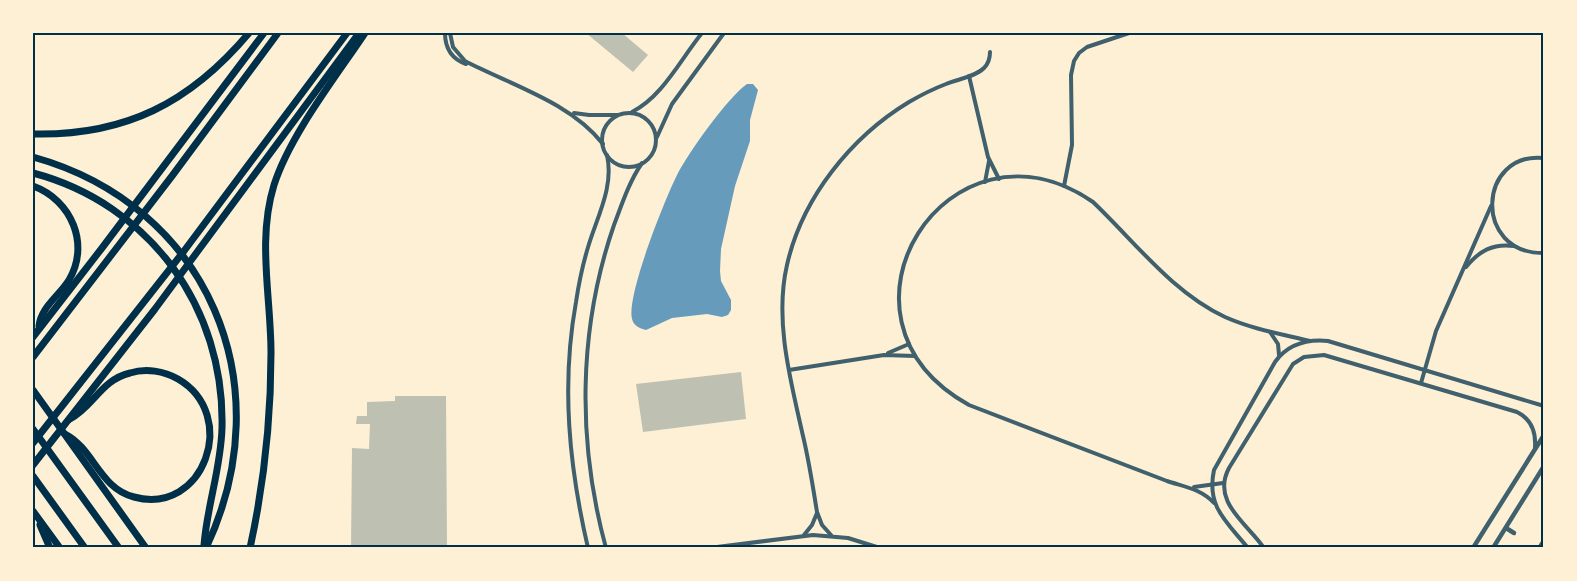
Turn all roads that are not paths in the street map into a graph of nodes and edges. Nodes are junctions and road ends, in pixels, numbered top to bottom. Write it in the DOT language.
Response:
graph roads {
  1 [pos="249,33"];
  2 [pos="264,33"];
  3 [pos="278,33"];
  4 [pos="346,33"];
  5 [pos="358,33"];
  6 [pos="365,33"];
  7 [pos="445,33"];
  8 [pos="450,33"];
  9 [pos="702,33"];
  10 [pos="724,33"];
  11 [pos="1129,33"];
  12 [pos="990,52"];
  13 [pos="472,64"];
  14 [pos="969,76"];
  15 [pos="570,112"];
  16 [pos="630,113"];
  17 [pos="618,115"];
  18 [pos="33,134"];
  19 [pos="656,141"];
  20 [pos="603,144"];
  21 [pos="607,155"];
  22 [pos="33,157"];
  23 [pos="988,157"];
  24 [pos="1544,158"];
  25 [pos="642,163"];
  26 [pos="33,173"];
  27 [pos="999,179"];
  28 [pos="985,182"];
  29 [pos="33,186"];
  30 [pos="1064,186"];
  31 [pos="1491,206"];
  32 [pos="1514,246"];
  33 [pos="1544,253"];
  34 [pos="1462,272"];
  35 [pos="39,328"];
  36 [pos="1270,332"];
  37 [pos="33,337"];
  38 [pos="1310,341"];
  39 [pos="909,344"];
  40 [pos="884,355"];
  41 [pos="915,356"];
  42 [pos="1279,356"];
  43 [pos="33,357"];
  44 [pos="789,370"];
  45 [pos="1424,370"];
  46 [pos="1421,384"];
  47 [pos="33,390"];
  48 [pos="1544,405"];
  49 [pos="67,420"];
  50 [pos="33,429"];
  51 [pos="65,434"];
  52 [pos="1544,435"];
  53 [pos="33,443"];
  54 [pos="1535,447"];
  55 [pos="33,465"];
  56 [pos="1544,466"];
  57 [pos="33,476"];
  58 [pos="1223,483"];
  59 [pos="1211,486"];
  60 [pos="1187,487"];
  61 [pos="1214,503"];
  62 [pos="33,511"];
  63 [pos="817,512"];
  64 [pos="39,519"];
  65 [pos="1506,528"];
  66 [pos="1514,533"];
  67 [pos="804,535"];
  68 [pos="831,535"];
  69 [pos="1544,540"];
  70 [pos="50,548"];
  71 [pos="60,548"];
  72 [pos="85,548"];
  73 [pos="119,548"];
  74 [pos="146,548"];
  75 [pos="205,548"];
  76 [pos="250,548"];
  77 [pos="588,548"];
  78 [pos="606,548"];
  79 [pos="709,548"];
  80 [pos="880,548"];
  81 [pos="1248,548"];
  82 [pos="1264,548"];
  83 [pos="1473,548"];
  84 [pos="1494,548"];
  85 [pos="1539,548"];
  1 -- 18 [label="highway"];
  2 -- 35 [label="highway"];
  3 -- 43 [label="highway"];
  4 -- 53 [label="highway"];
  5 -- 49 [label="highway"];
  6 -- 76 [label="highway"];
  7 -- 13 [label="street"];
  8 -- 13 [label="street"];
  9 -- 16 [label="street"];
  10 -- 19 [label="street"];
  11 -- 30 [label="street"];
  12 -- 14 [label="street"];
  13 -- 15 [label="street"];
  14 -- 23 [label="street"];
  14 -- 44 [label="street"];
  15 -- 17 [label="street"];
  15 -- 20 [label="street"];
  16 -- 17 [label="street"];
  16 -- 19 [label="street"];
  17 -- 20 [label="street"];
  19 -- 25 [label="street"];
  20 -- 21 [label="street"];
  21 -- 25 [label="street"];
  21 -- 77 [label="street"];
  22 -- 75 [label="highway"];
  23 -- 27 [label="street"];
  23 -- 28 [label="street"];
  24 -- 31 [label="street"];
  25 -- 78 [label="street"];
  26 -- 75 [label="highway"];
  27 -- 28 [label="street"];
  27 -- 30 [label="street"];
  28 -- 39 [label="street"];
  29 -- 35 [label="highway"];
  30 -- 36 [label="street"];
  31 -- 32 [label="street"];
  31 -- 34 [label="street"];
  32 -- 33 [label="street"];
  32 -- 34 [label="street"];
  34 -- 45 [label="street"];
  35 -- 37 [label="highway"];
  36 -- 38 [label="street"];
  36 -- 42 [label="street"];
  38 -- 42 [label="street"];
  38 -- 45 [label="street"];
  39 -- 40 [label="street"];
  39 -- 41 [label="street"];
  40 -- 41 [label="street"];
  40 -- 44 [label="street"];
  41 -- 60 [label="street"];
  42 -- 59 [label="street"];
  44 -- 63 [label="street"];
  45 -- 46 [label="street"];
  45 -- 48 [label="street"];
  46 -- 54 [label="street"];
  46 -- 58 [label="street"];
  47 -- 51 [label="highway"];
  49 -- 51 [label="highway"];
  49 -- 55 [label="highway"];
  50 -- 73 [label="highway"];
  51 -- 74 [label="highway"];
  52 -- 54 [label="street"];
  54 -- 83 [label="street"];
  56 -- 65 [label="street"];
  57 -- 72 [label="highway"];
  58 -- 59 [label="street"];
  58 -- 82 [label="street"];
  59 -- 60 [label="street"];
  59 -- 61 [label="street"];
  60 -- 61 [label="street"];
  61 -- 81 [label="street"];
  62 -- 64 [label="highway"];
  63 -- 67 [label="street"];
  63 -- 68 [label="street"];
  64 -- 70 [label="highway"];
  64 -- 71 [label="highway"];
  65 -- 66 [label="street"];
  65 -- 84 [label="street"];
  67 -- 68 [label="street"];
  67 -- 79 [label="street"];
  68 -- 80 [label="street"];
  69 -- 85 [label="street"];
}
